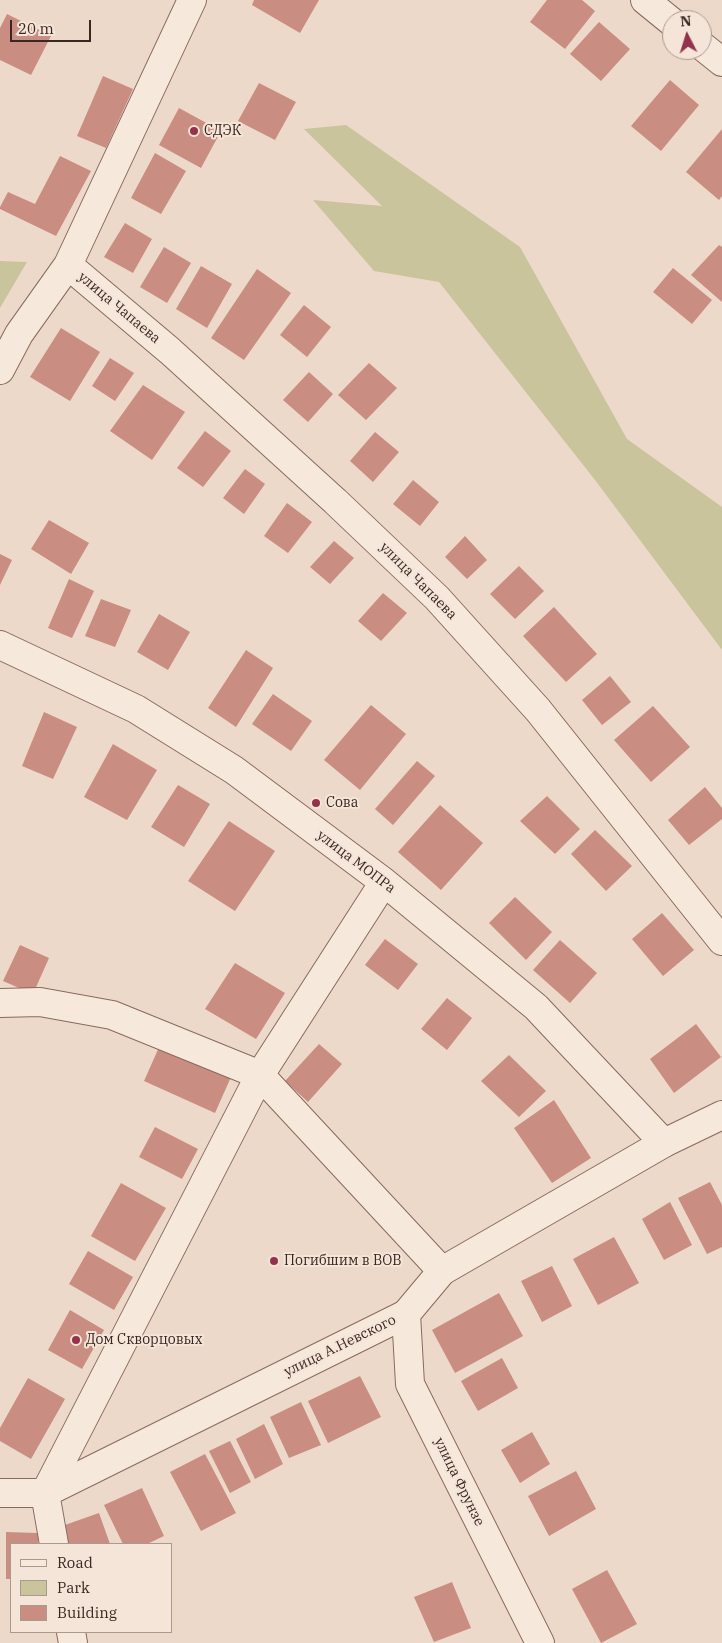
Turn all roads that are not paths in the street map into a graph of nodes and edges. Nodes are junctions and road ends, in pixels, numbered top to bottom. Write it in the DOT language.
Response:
graph roads {
  1 [pos="192,0"];
  2 [pos="644,0"];
  3 [pos="662,14"];
  4 [pos="712,54"];
  5 [pos="722,62"];
  6 [pos="68,265"];
  7 [pos="0,370"];
  8 [pos="0,645"];
  9 [pos="384,882"];
  10 [pos="722,941"];
  11 [pos="0,1002"];
  12 [pos="260,1074"];
  13 [pos="722,1115"];
  14 [pos="664,1143"];
  15 [pos="442,1271"];
  16 [pos="406,1314"];
  17 [pos="0,1493"];
  18 [pos="45,1493"];
  19 [pos="54,1543"];
  20 [pos="540,1643"];
  1 -- 6 [label="street, улица Чапаева"];
  2 -- 3 [label="street"];
  4 -- 5 [label="street"];
  6 -- 7 [label="street, улица Чапаева"];
  6 -- 10 [label="street, улица Чапаева"];
  8 -- 9 [label="street, улица МОПРа"];
  9 -- 12 [label="street"];
  9 -- 14 [label="street, улица МОПРа"];
  11 -- 12 [label="street"];
  12 -- 15 [label="street"];
  12 -- 18 [label="street"];
  13 -- 14 [label="street, улица А.Невского"];
  14 -- 15 [label="street, улица А.Невского"];
  15 -- 16 [label="street, улица А.Невского"];
  16 -- 18 [label="street, улица А.Невского"];
  16 -- 20 [label="street, улица Фрунзе"];
  17 -- 18 [label="street, улица А.Невского"];
  18 -- 19 [label="street"];
}
